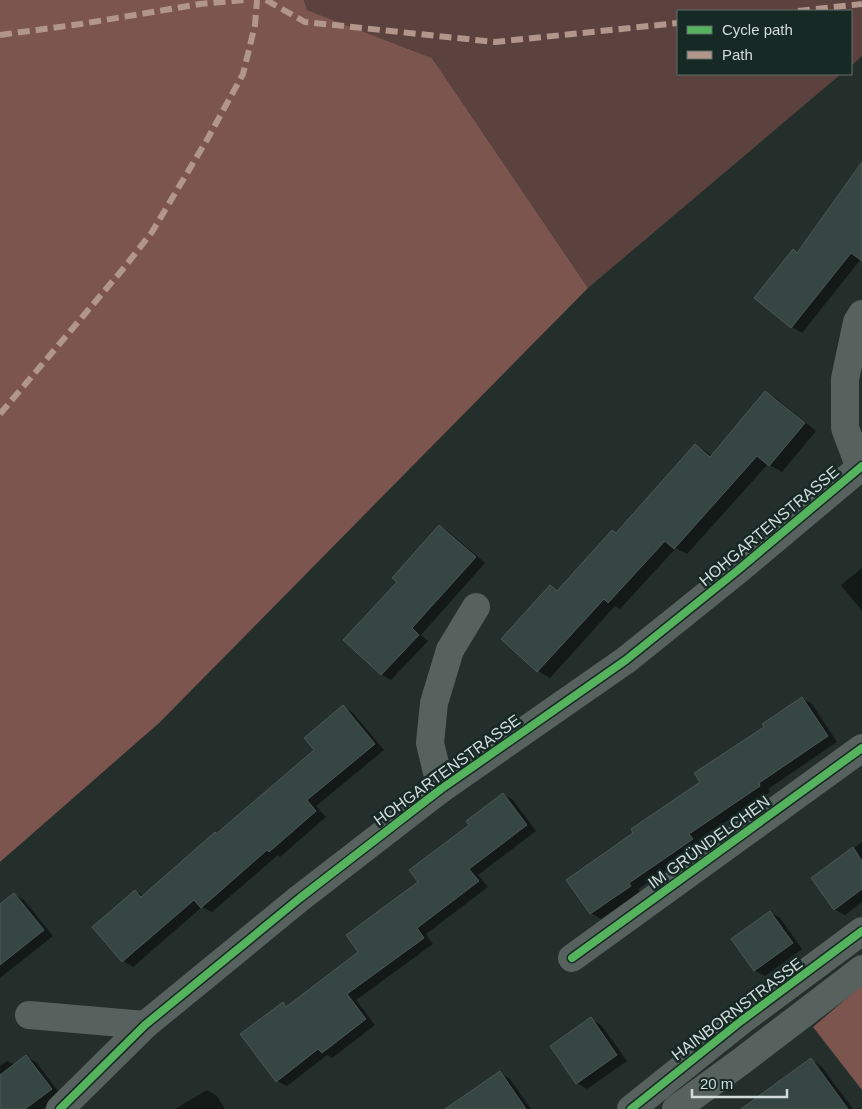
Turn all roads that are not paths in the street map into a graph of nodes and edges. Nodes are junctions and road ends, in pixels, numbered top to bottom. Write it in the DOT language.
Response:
graph roads {
  1 [pos="862,314"];
  2 [pos="861,467"];
  3 [pos="476,607"];
  4 [pos="862,748"];
  5 [pos="441,789"];
  6 [pos="862,932"];
  7 [pos="572,958"];
  8 [pos="862,969"];
  9 [pos="29,1015"];
  10 [pos="146,1025"];
  11 [pos="60,1109"];
  12 [pos="631,1109"];
  13 [pos="676,1109"];
  1 -- 2 [label="street, HOHGARTENSTRASSE"];
  2 -- 5 [label="street, HOHGARTENSTRASSE"];
  3 -- 5 [label="street, HOHGARTENSTRASSE"];
  4 -- 7 [label="street, IM GRÜNDELCHEN"];
  5 -- 10 [label="street, HOHGARTENSTRASSE"];
  6 -- 12 [label="street, HAINBORNSTRASSE"];
  8 -- 13 [label="street"];
  9 -- 10 [label="street"];
  10 -- 11 [label="street, HOHGARTENSTRASSE"];
}
